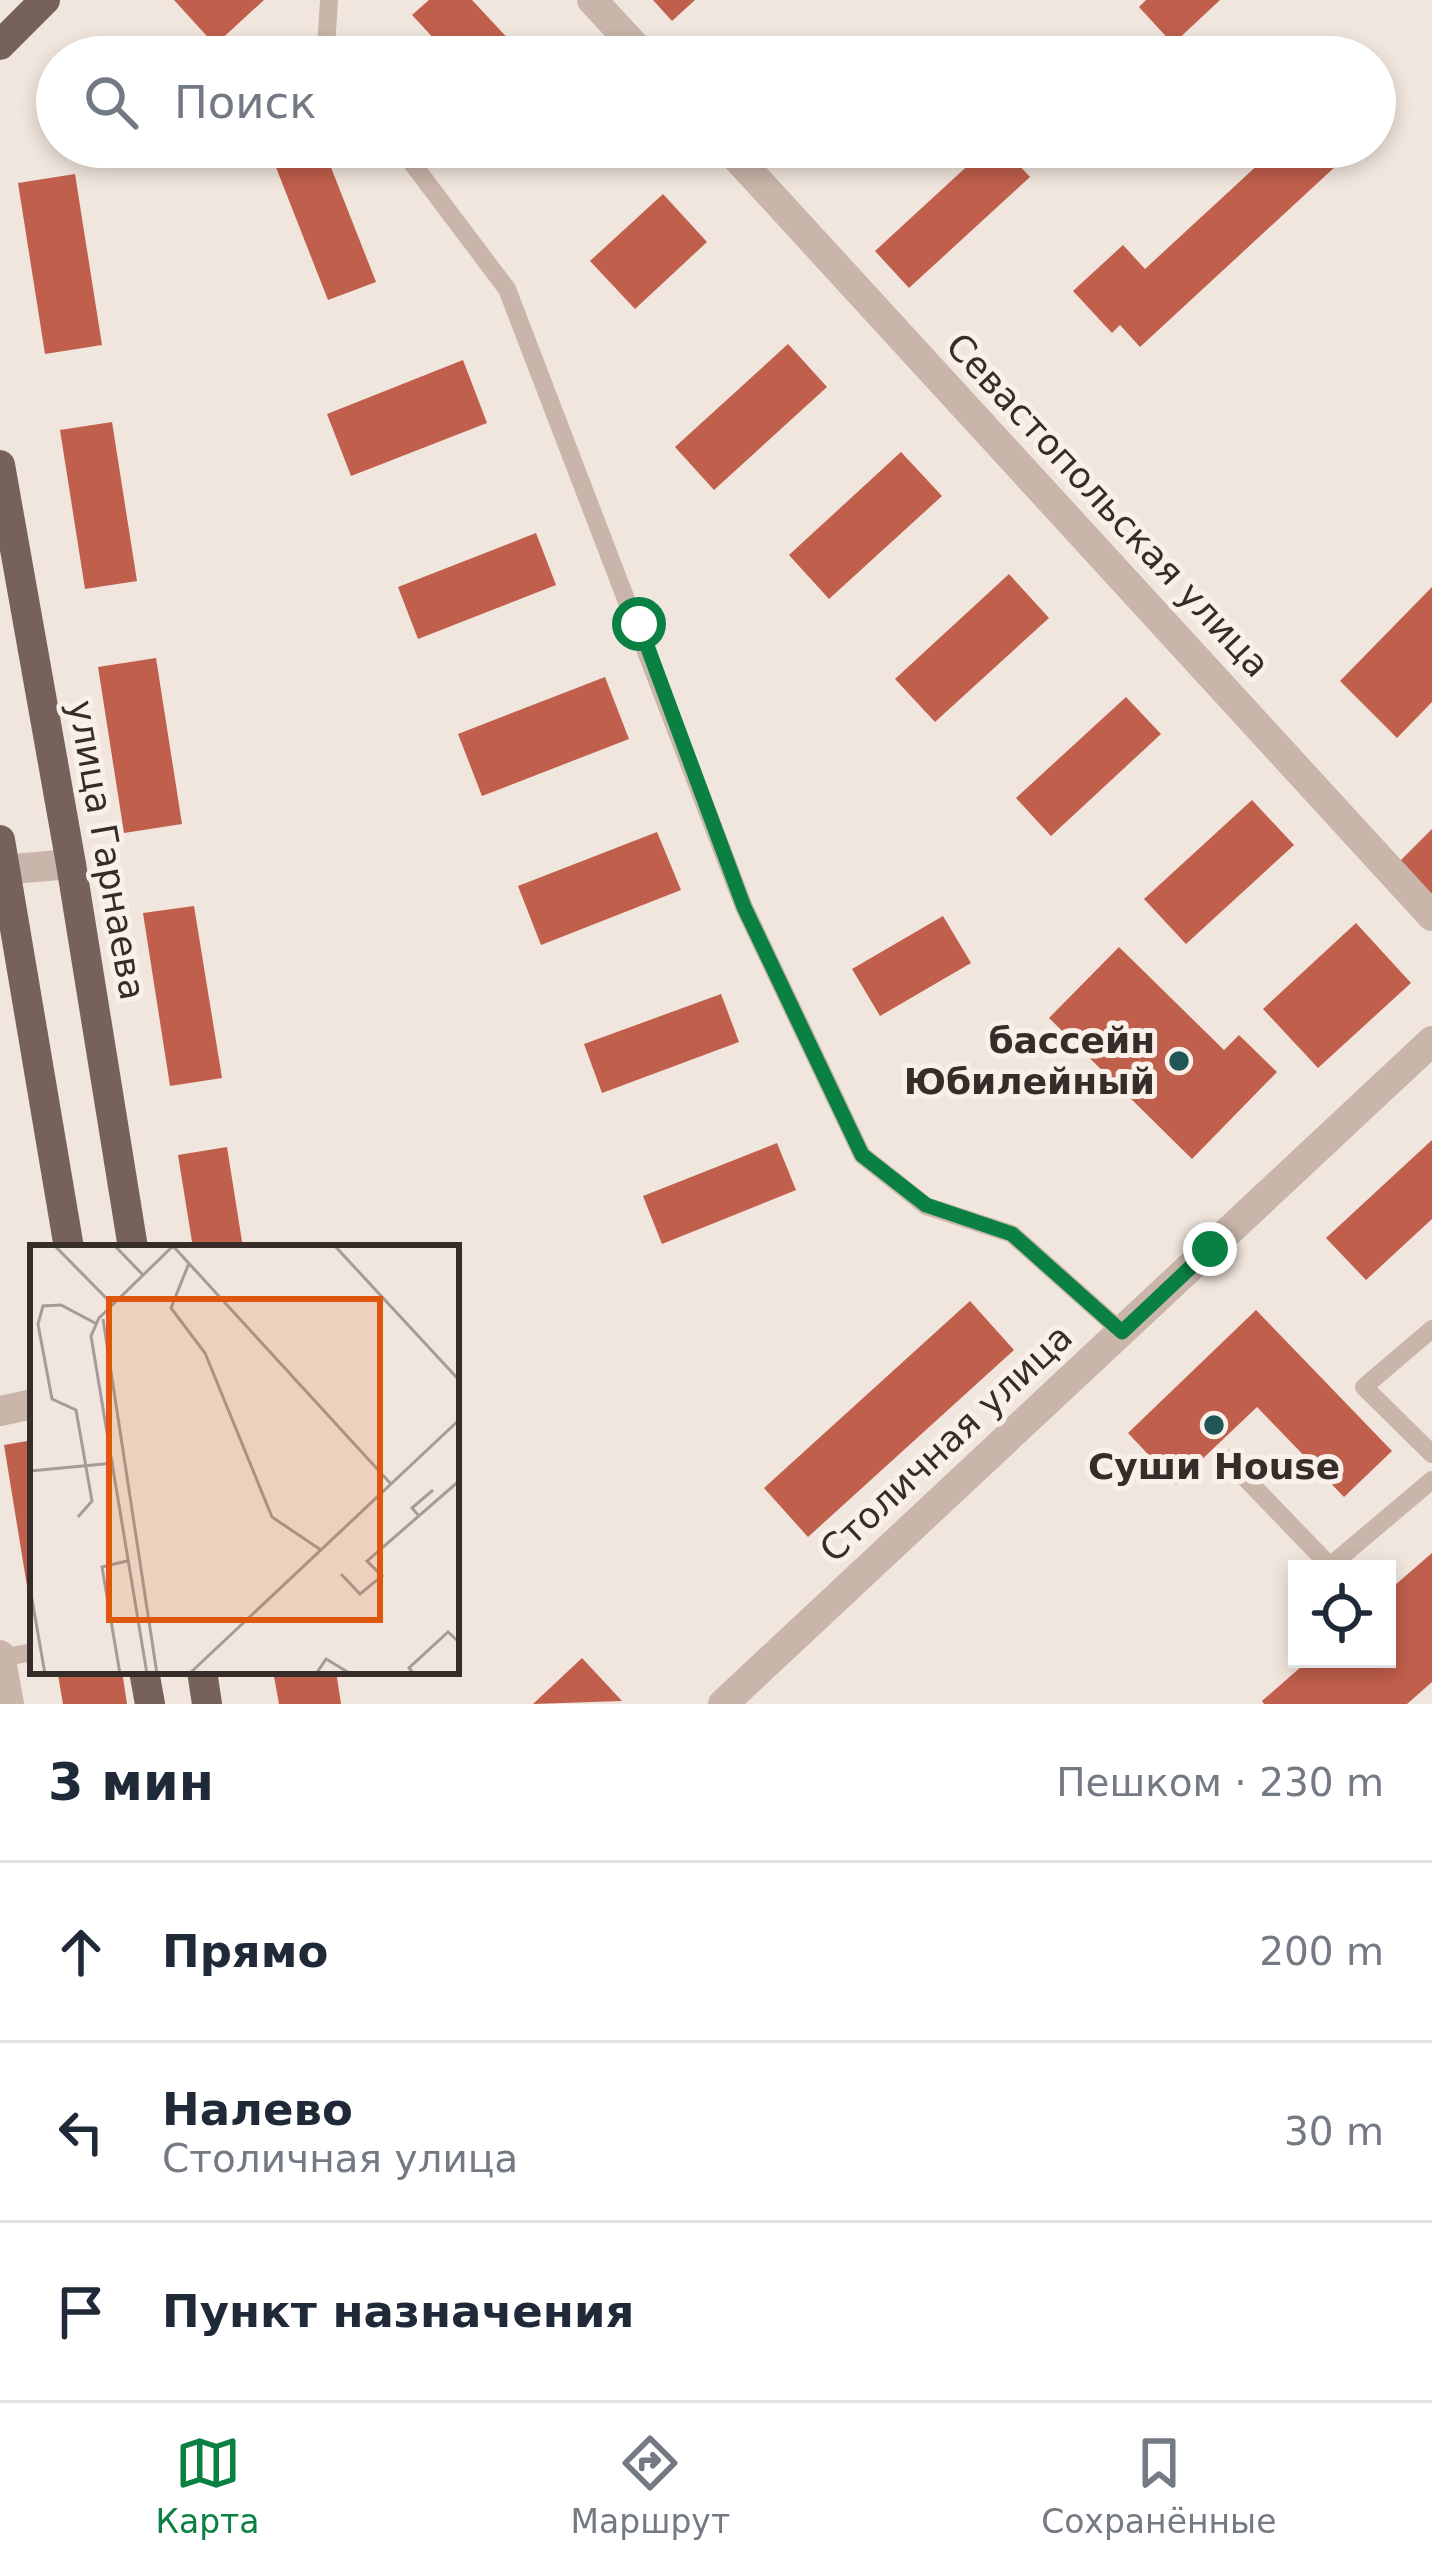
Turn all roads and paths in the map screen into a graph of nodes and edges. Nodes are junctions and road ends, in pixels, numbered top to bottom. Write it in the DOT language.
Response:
graph roads {
  1 [pos="45,0"];
  2 [pos="329,0"];
  3 [pos="592,0"];
  4 [pos="4,36"];
  5 [pos="327,36"];
  6 [pos="625,36"];
  7 [pos="416,168"];
  8 [pos="746,168"];
  9 [pos="0,465"];
  10 [pos="2,860"];
  11 [pos="71,864"];
  12 [pos="1432,916"];
  13 [pos="1432,1041"];
  14 [pos="68,1245"];
  15 [pos="133,1245"];
  16 [pos="1432,1329"];
  17 [pos="1122,1332"];
  18 [pos="30,1405"];
  19 [pos="0,1411"];
  20 [pos="1432,1454"];
  21 [pos="1226,1458"];
  22 [pos="1432,1480"];
  23 [pos="30,1652"];
  24 [pos="0,1657"];
  25 [pos="145,1674"];
  26 [pos="202,1674"];
  27 [pos="9,1704"];
  28 [pos="150,1704"];
  29 [pos="207,1704"];
  30 [pos="723,1704"];
  1 -- 4 [label="main road"];
  2 -- 5 [label="lane"];
  3 -- 6 [label="street"];
  7 -- 17 [label="lane"];
  8 -- 12 [label="street, Севастопольская улица"];
  9 -- 11 [label="main road, улица Гарнаева"];
  10 -- 11 [label="street"];
  10 -- 14 [label="main road"];
  11 -- 15 [label="main road, улица Гарнаева"];
  13 -- 17 [label="street, Столичная улица"];
  16 -- 20 [label="lane"];
  17 -- 30 [label="street, Столичная улица"];
  18 -- 19 [label="street"];
  21 -- 22 [label="lane"];
  23 -- 24 [label="lane"];
  24 -- 27 [label="street"];
  25 -- 28 [label="main road"];
  26 -- 29 [label="main road"];
}
